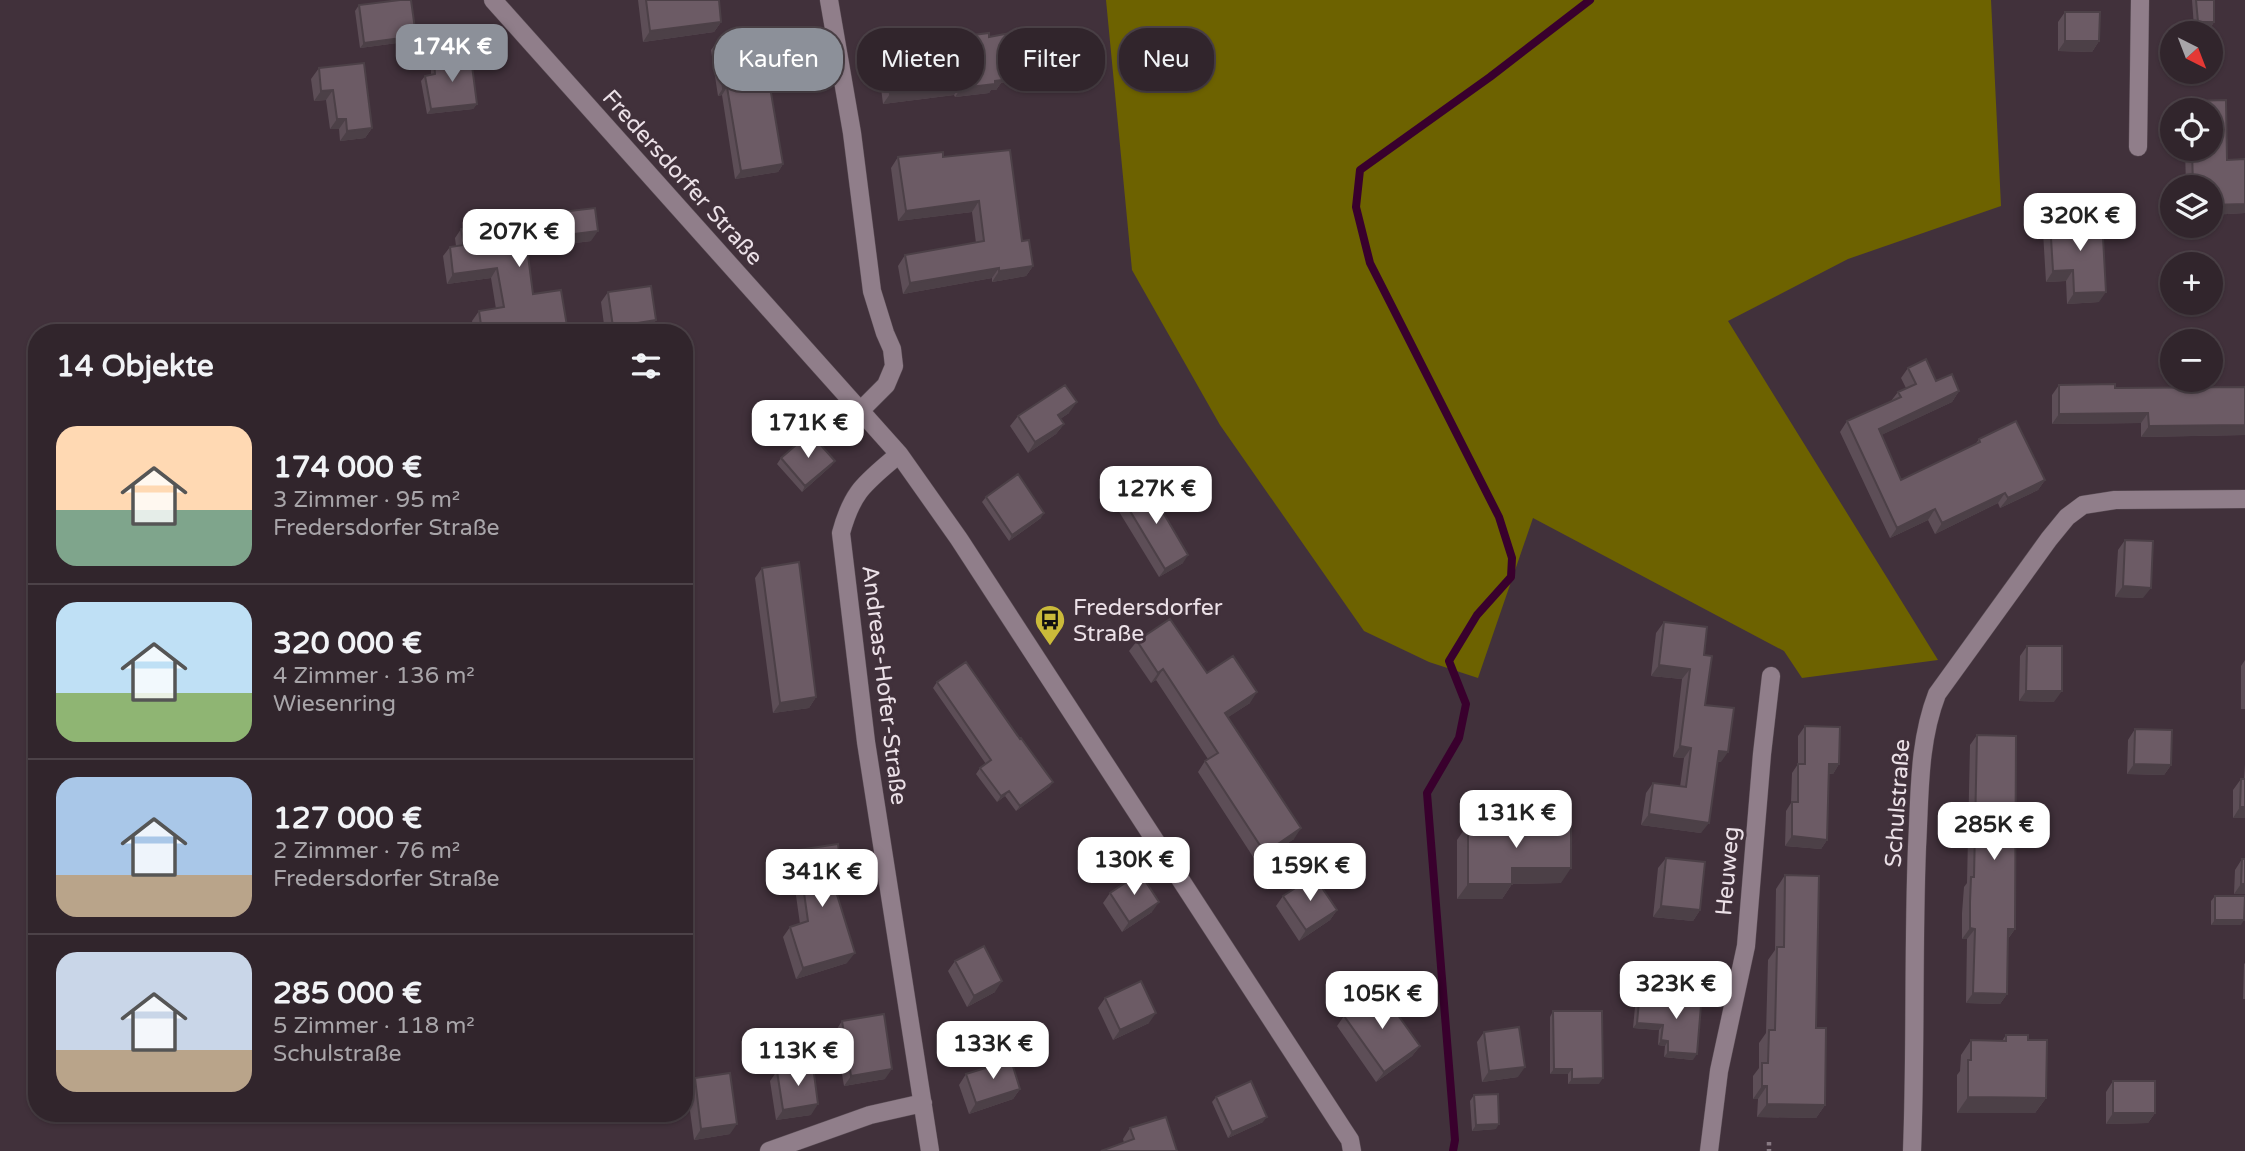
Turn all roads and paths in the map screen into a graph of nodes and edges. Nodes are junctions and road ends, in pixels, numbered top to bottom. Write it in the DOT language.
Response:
graph roads {
  1 [pos="494,0"];
  2 [pos="829,0"];
  3 [pos="2140,0"];
  4 [pos="2138,147"];
  5 [pos="860,411"];
  6 [pos="899,454"];
  7 [pos="2245,499"];
  8 [pos="1772,676"];
  9 [pos="923,1103"];
  10 [pos="1769,1142"];
  11 [pos="769,1151"];
  12 [pos="930,1151"];
  13 [pos="1352,1151"];
  14 [pos="1709,1151"];
  15 [pos="1769,1151"];
  16 [pos="1912,1151"];
  1 -- 5 [label="street, Fredersdorfer Straße"];
  2 -- 5 [label="street"];
  3 -- 4 [label="street"];
  5 -- 6 [label="street, Fredersdorfer Straße"];
  6 -- 9 [label="street, Andreas-Hofer-Straße"];
  6 -- 13 [label="street, Fredersdorfer Straße"];
  7 -- 16 [label="street, Schulstraße"];
  8 -- 14 [label="street, Heuweg"];
  9 -- 11 [label="street"];
  9 -- 12 [label="street, Andreas-Hofer-Straße"];
  10 -- 15 [label="path"];
}
